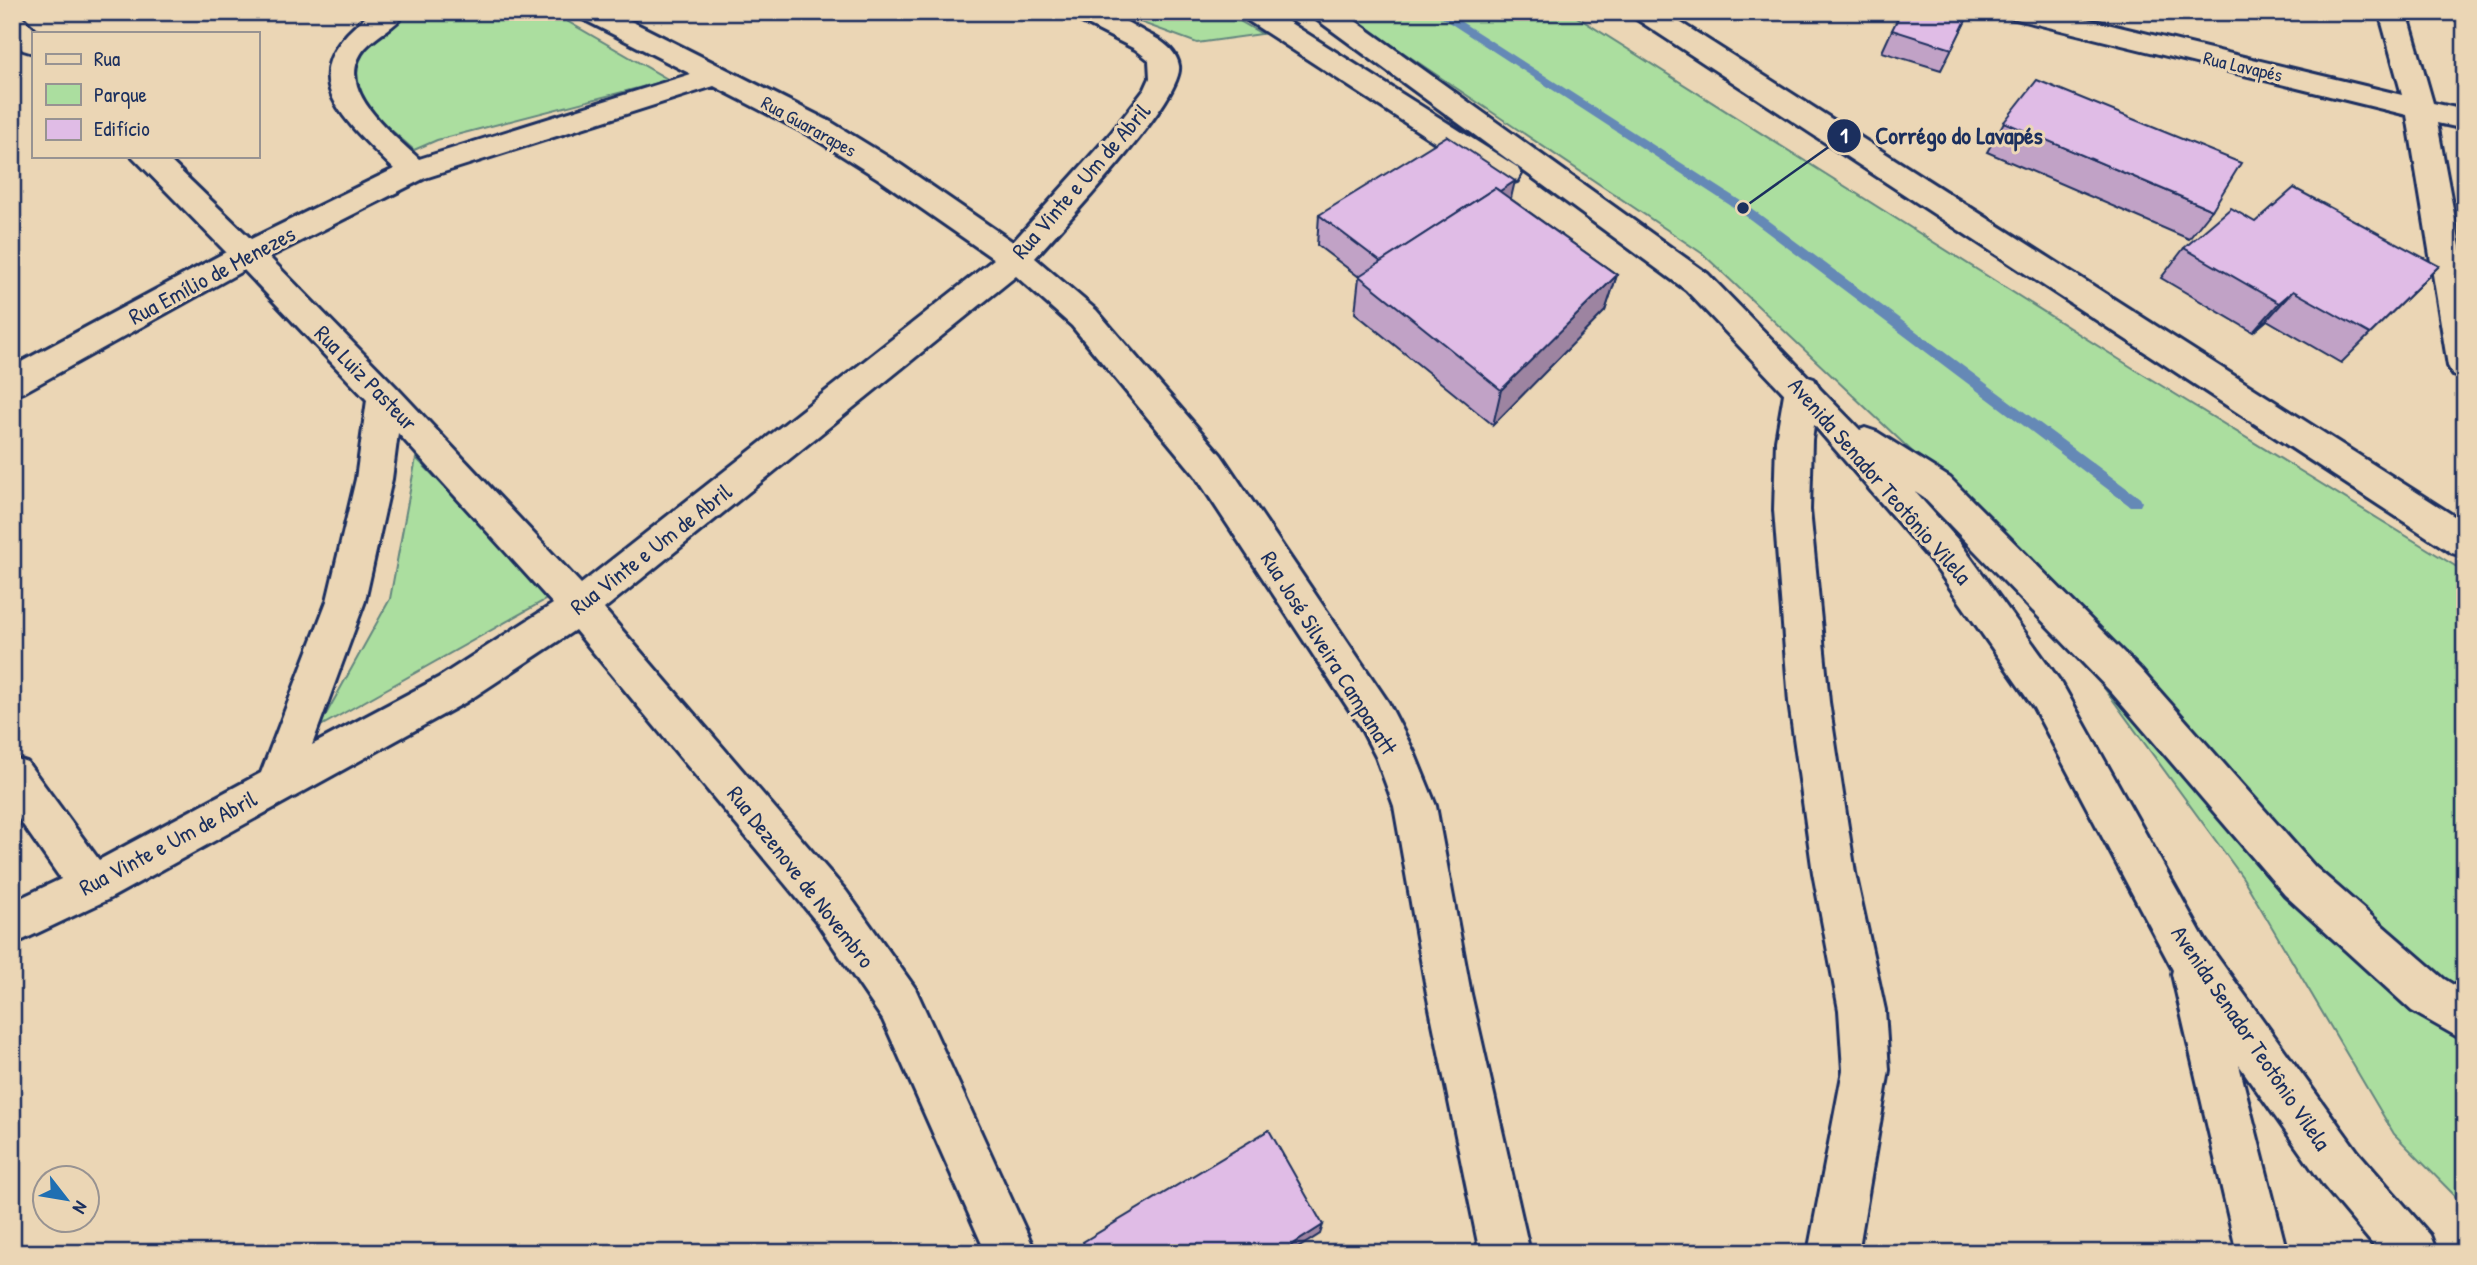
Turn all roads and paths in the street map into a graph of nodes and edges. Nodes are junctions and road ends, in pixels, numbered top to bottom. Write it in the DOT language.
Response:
graph roads {
  1 [pos="392,12"];
  2 [pos="591,12"];
  3 [pos="1084,12"];
  4 [pos="1255,12"];
  5 [pos="1325,12"];
  6 [pos="2022,12"];
  7 [pos="2393,12"];
  8 [pos="1653,16"];
  9 [pos="12,23"];
  10 [pos="32,43"];
  11 [pos="717,76"];
  12 [pos="2420,108"];
  13 [pos="2465,120"];
  14 [pos="149,158"];
  15 [pos="414,171"];
  16 [pos="247,254"];
  17 [pos="1664,257"];
  18 [pos="1016,259"];
  19 [pos="2465,366"];
  20 [pos="12,383"];
  21 [pos="385,397"];
  22 [pos="1815,403"];
  23 [pos="2465,542"];
  24 [pos="579,607"];
  25 [pos="12,775"];
  26 [pos="278,783"];
  27 [pos="92,886"];
  28 [pos="12,924"];
  29 [pos="2189,955"];
  30 [pos="2465,1017"];
  31 [pos="1011,1253"];
  32 [pos="1505,1253"];
  33 [pos="1833,1253"];
  34 [pos="2262,1253"];
  35 [pos="2412,1253"];
  1 -- 15 [label="main road"];
  2 -- 11 [label="main road, Rua Guararapes"];
  3 -- 18 [label="main road, Rua Vinte e Um de Abril"];
  4 -- 17 [label="main road"];
  5 -- 17 [label="main road, Avenida Senador Teotônio Vilela"];
  6 -- 12 [label="main road, Rua Lavapés"];
  7 -- 12 [label="main road"];
  8 -- 23 [label="main road"];
  9 -- 10 [label="main road"];
  11 -- 15 [label="main road, Rua Emílio de Menezes"];
  11 -- 18 [label="main road, Rua Guararapes"];
  12 -- 13 [label="main road, Rua Lavapés"];
  12 -- 19 [label="main road"];
  14 -- 16 [label="main road, Rua Luiz Pasteur"];
  15 -- 16 [label="main road, Rua Emílio de Menezes"];
  16 -- 20 [label="main road, Rua Emílio de Menezes"];
  16 -- 21 [label="main road, Rua Luiz Pasteur"];
  17 -- 22 [label="main road, Avenida Senador Teotônio Vilela"];
  18 -- 24 [label="main road, Rua Vinte e Um de Abril"];
  18 -- 32 [label="main road, Rua José Silveira Campanatt"];
  21 -- 24 [label="main road, Rua Luiz Pasteur"];
  21 -- 26 [label="main road"];
  22 -- 29 [label="main road, Avenida Senador Teotônio Vilela"];
  22 -- 30 [label="main road"];
  22 -- 33 [label="main road"];
  24 -- 26 [label="main road, Rua Vinte e Um de Abril"];
  24 -- 31 [label="main road, Rua Dezenove de Novembro"];
  25 -- 27 [label="main road"];
  26 -- 27 [label="main road, Rua Vinte e Um de Abril"];
  27 -- 28 [label="main road, Rua Vinte e Um de Abril"];
  29 -- 34 [label="main road"];
  29 -- 35 [label="main road, Avenida Senador Teotônio Vilela"];
}
